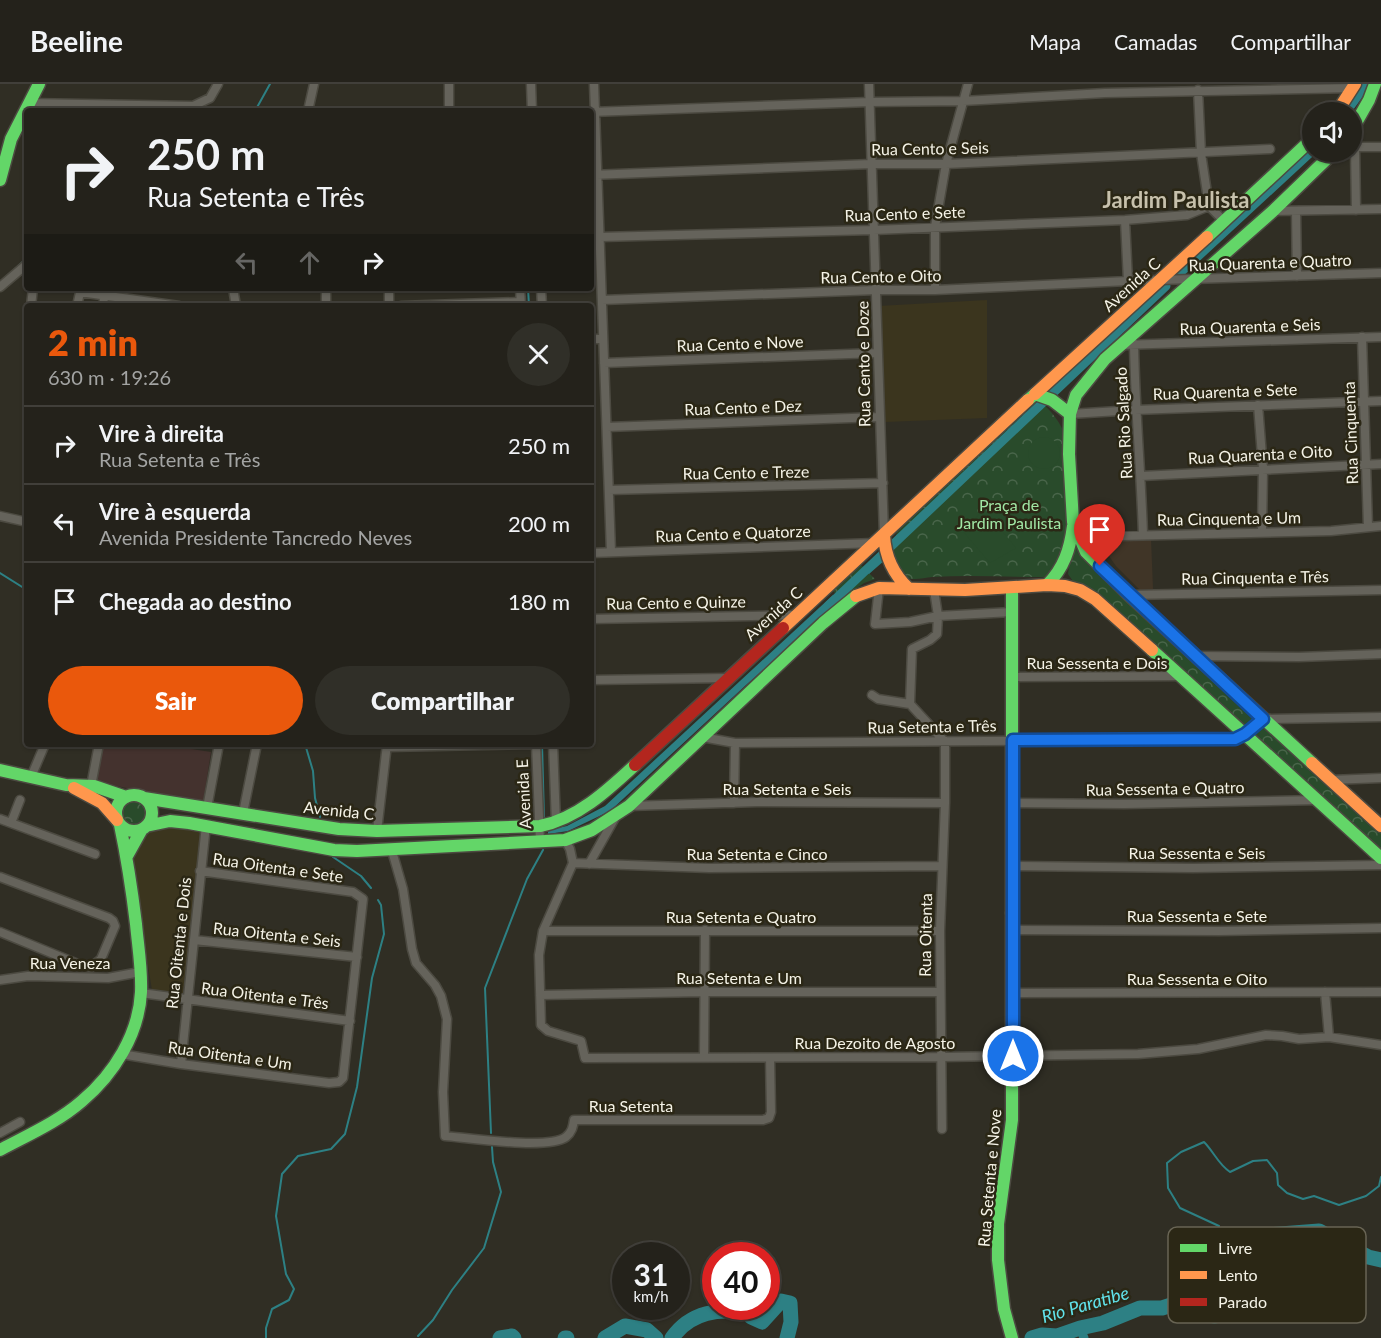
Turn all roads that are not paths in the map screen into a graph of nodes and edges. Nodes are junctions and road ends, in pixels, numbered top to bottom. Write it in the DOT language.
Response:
graph roads {
  1 [pos="39,84"];
  2 [pos="218,84"];
  3 [pos="314,84"];
  4 [pos="449,84"];
  5 [pos="531,84"];
  6 [pos="594,84"];
  7 [pos="869,84"];
  8 [pos="968,84"];
  9 [pos="1377,85"];
  10 [pos="1354,86"];
  11 [pos="1105,88"];
  12 [pos="1198,90"];
  13 [pos="963,101"];
  14 [pos="870,102"];
  15 [pos="1344,102"];
  16 [pos="28,103"];
  17 [pos="26,108"];
  18 [pos="309,108"];
  19 [pos="449,108"];
  20 [pos="532,108"];
  21 [pos="593,108"];
  22 [pos="24,111"];
  23 [pos="594,112"];
  24 [pos="1362,112"];
  25 [pos="1362,147"];
  26 [pos="1381,147"];
  27 [pos="1302,148"];
  28 [pos="1270,149"];
  29 [pos="1201,153"];
  30 [pos="1324,162"];
  31 [pos="1354,162"];
  32 [pos="872,164"];
  33 [pos="946,164"];
  34 [pos="594,175"];
  35 [pos="0,180"];
  36 [pos="1209,206"];
  37 [pos="1381,209"];
  38 [pos="1356,210"];
  39 [pos="1273,211"];
  40 [pos="1296,212"];
  41 [pos="1125,220"];
  42 [pos="1224,221"];
  43 [pos="935,227"];
  44 [pos="874,230"];
  45 [pos="600,237"];
  46 [pos="24,267"];
  47 [pos="1381,273"];
  48 [pos="1297,276"];
  49 [pos="1193,280"];
  50 [pos="1160,281"];
  51 [pos="1128,282"];
  52 [pos="0,287"];
  53 [pos="877,290"];
  54 [pos="934,291"];
  55 [pos="104,292"];
  56 [pos="602,300"];
  57 [pos="163,303"];
  58 [pos="1381,337"];
  59 [pos="1362,338"];
  60 [pos="594,339"];
  61 [pos="603,339"];
  62 [pos="1134,344"];
  63 [pos="1121,345"];
  64 [pos="876,353"];
  65 [pos="604,363"];
  66 [pos="1044,396"];
  67 [pos="1381,401"];
  68 [pos="1365,402"];
  69 [pos="1258,405"];
  70 [pos="1135,410"];
  71 [pos="1070,414"];
  72 [pos="879,417"];
  73 [pos="607,427"];
  74 [pos="1366,464"];
  75 [pos="1381,464"];
  76 [pos="1263,469"];
  77 [pos="1141,476"];
  78 [pos="883,483"];
  79 [pos="609,490"];
  80 [pos="0,516"];
  81 [pos="24,521"];
  82 [pos="1073,522"];
  83 [pos="1381,526"];
  84 [pos="1368,527"];
  85 [pos="1263,532"];
  86 [pos="1143,535"];
  87 [pos="1078,537"];
  88 [pos="881,542"];
  89 [pos="610,552"];
  90 [pos="594,553"];
  91 [pos="1047,585"];
  92 [pos="883,588"];
  93 [pos="1012,588"];
  94 [pos="909,589"];
  95 [pos="934,590"];
  96 [pos="1381,590"];
  97 [pos="1129,595"];
  98 [pos="1012,612"];
  99 [pos="797,615"];
  100 [pos="938,616"];
  101 [pos="594,619"];
  102 [pos="1381,654"];
  103 [pos="1196,656"];
  104 [pos="1182,676"];
  105 [pos="1013,677"];
  106 [pos="727,678"];
  107 [pos="594,680"];
  108 [pos="872,695"];
  109 [pos="910,704"];
  110 [pos="1381,717"];
  111 [pos="1263,719"];
  112 [pos="1245,734"];
  113 [pos="702,737"];
  114 [pos="1013,740"];
  115 [pos="735,742"];
  116 [pos="945,742"];
  117 [pos="44,747"];
  118 [pos="98,747"];
  119 [pos="218,747"];
  120 [pos="256,747"];
  121 [pos="386,747"];
  122 [pos="536,747"];
  123 [pos="553,747"];
  124 [pos="0,770"];
  125 [pos="31,777"];
  126 [pos="1381,778"];
  127 [pos="1331,780"];
  128 [pos="66,785"];
  129 [pos="91,786"];
  130 [pos="126,797"];
  131 [pos="144,798"];
  132 [pos="20,800"];
  133 [pos="1319,800"];
  134 [pos="945,802"];
  135 [pos="734,803"];
  136 [pos="1012,803"];
  137 [pos="629,806"];
  138 [pos="207,808"];
  139 [pos="243,813"];
  140 [pos="616,816"];
  141 [pos="0,819"];
  142 [pos="119,822"];
  143 [pos="11,823"];
  144 [pos="556,823"];
  145 [pos="206,825"];
  146 [pos="540,826"];
  147 [pos="1381,826"];
  148 [pos="144,828"];
  149 [pos="413,830"];
  150 [pos="377,831"];
  151 [pos="565,840"];
  152 [pos="540,842"];
  153 [pos="414,848"];
  154 [pos="392,850"];
  155 [pos="95,854"];
  156 [pos="127,856"];
  157 [pos="1381,858"];
  158 [pos="573,863"];
  159 [pos="589,864"];
  160 [pos="1381,865"];
  161 [pos="941,866"];
  162 [pos="1013,866"];
  163 [pos="200,871"];
  164 [pos="0,877"];
  165 [pos="1381,928"];
  166 [pos="705,930"];
  167 [pos="1013,930"];
  168 [pos="543,931"];
  169 [pos="940,931"];
  170 [pos="0,932"];
  171 [pos="194,940"];
  172 [pos="357,957"];
  173 [pos="140,972"];
  174 [pos="0,980"];
  175 [pos="704,992"];
  176 [pos="939,992"];
  177 [pos="1381,992"];
  178 [pos="141,993"];
  179 [pos="1013,993"];
  180 [pos="1325,993"];
  181 [pos="540,995"];
  182 [pos="187,1000"];
  183 [pos="350,1021"];
  184 [pos="1329,1038"];
  185 [pos="1381,1045"];
  186 [pos="121,1054"];
  187 [pos="1013,1056"];
  188 [pos="704,1057"];
  189 [pos="942,1057"];
  190 [pos="770,1058"];
  191 [pos="181,1064"];
  192 [pos="20,1122"];
  193 [pos="942,1129"];
  194 [pos="0,1132"];
  195 [pos="0,1150"];
  196 [pos="1011,1337"];
  1 -- 16 [label="main road"];
  2 -- 16 [label="street"];
  3 -- 18 [label="street"];
  4 -- 19 [label="street"];
  5 -- 20 [label="street"];
  6 -- 21 [label="street"];
  7 -- 14 [label="street, Rua Cento e Doze"];
  8 -- 13 [label="street"];
  9 -- 24 [label="main road"];
  10 -- 12 [label="street"];
  10 -- 15 [label="main road"];
  11 -- 12 [label="street"];
  11 -- 13 [label="street"];
  12 -- 29 [label="street"];
  13 -- 14 [label="street"];
  13 -- 33 [label="street"];
  14 -- 23 [label="street"];
  14 -- 32 [label="street, Rua Cento e Doze"];
  16 -- 17 [label="main road"];
  22 -- 35 [label="main road"];
  25 -- 26 [label="street"];
  27 -- 42 [label="main road, Avenida C"];
  28 -- 29 [label="street, Rua Cento e Seis"];
  29 -- 33 [label="street, Rua Cento e Seis"];
  29 -- 36 [label="street"];
  30 -- 39 [label="main road"];
  31 -- 38 [label="street"];
  32 -- 33 [label="street, Rua Cento e Seis"];
  32 -- 34 [label="street, Rua Cento e Seis"];
  32 -- 44 [label="street, Rua Cento e Doze"];
  33 -- 43 [label="street"];
  34 -- 45 [label="street"];
  36 -- 41 [label="street, Rua Cento e Sete"];
  36 -- 42 [label="street"];
  37 -- 38 [label="street"];
  38 -- 40 [label="street"];
  39 -- 40 [label="street"];
  39 -- 49 [label="main road"];
  40 -- 48 [label="street"];
  41 -- 43 [label="street, Rua Cento e Sete"];
  41 -- 51 [label="street"];
  42 -- 50 [label="main road, Avenida C"];
  43 -- 44 [label="street, Rua Cento e Sete"];
  43 -- 54 [label="street"];
  44 -- 45 [label="street, Rua Cento e Sete"];
  44 -- 53 [label="street, Rua Cento e Doze"];
  45 -- 56 [label="street"];
  46 -- 52 [label="street"];
  47 -- 48 [label="street, Rua Quarenta e Quatro"];
  48 -- 49 [label="street, Rua Quarenta e Quatro"];
  49 -- 50 [label="street, Rua Quarenta e Quatro"];
  49 -- 63 [label="main road"];
  50 -- 51 [label="street, Rua Cento e Oito"];
  50 -- 66 [label="main road, Avenida C"];
  51 -- 54 [label="street, Rua Cento e Oito"];
  53 -- 54 [label="street, Rua Cento e Oito"];
  53 -- 56 [label="street, Rua Cento e Oito"];
  53 -- 64 [label="street, Rua Cento e Doze"];
  55 -- 57 [label="street"];
  56 -- 61 [label="street"];
  58 -- 59 [label="street, Rua Quarenta e Seis"];
  59 -- 62 [label="street, Rua Quarenta e Seis"];
  59 -- 68 [label="street, Rua Cinquenta"];
  60 -- 61 [label="street"];
  61 -- 65 [label="street"];
  62 -- 63 [label="street, Rua Quarenta e Seis"];
  62 -- 70 [label="street, Rua Rio Salgado"];
  63 -- 71 [label="main road"];
  64 -- 65 [label="street, Rua Cento e Nove"];
  64 -- 72 [label="street, Rua Cento e Doze"];
  65 -- 73 [label="street"];
  66 -- 71 [label="main road"];
  66 -- 88 [label="main road, Avenida C"];
  67 -- 68 [label="street, Rua Quarenta e Sete"];
  68 -- 69 [label="street, Rua Quarenta e Sete"];
  68 -- 74 [label="street, Rua Cinquenta"];
  69 -- 70 [label="street, Rua Quarenta e Sete"];
  69 -- 76 [label="street"];
  70 -- 71 [label="street, Rua Quarenta e Sete"];
  70 -- 77 [label="street, Rua Rio Salgado"];
  71 -- 82 [label="main road"];
  72 -- 73 [label="street, Rua Cento e Dez"];
  72 -- 78 [label="street, Rua Cento e Doze"];
  73 -- 79 [label="street"];
  74 -- 75 [label="street, Rua Quarenta e Oito"];
  74 -- 76 [label="street, Rua Quarenta e Oito"];
  74 -- 84 [label="street, Rua Cinquenta"];
  76 -- 77 [label="street, Rua Quarenta e Oito"];
  76 -- 85 [label="street"];
  77 -- 86 [label="street, Rua Rio Salgado"];
  78 -- 79 [label="street, Rua Cento e Treze"];
  78 -- 88 [label="street, Rua Cento e Doze"];
  79 -- 89 [label="street"];
  80 -- 81 [label="street"];
  82 -- 87 [label="main road"];
  82 -- 91 [label="main road"];
  83 -- 84 [label="street, Rua Cinquenta e Um"];
  84 -- 85 [label="street, Rua Cinquenta e Um"];
  85 -- 86 [label="street, Rua Cinquenta e Um"];
  86 -- 87 [label="street, Rua Cinquenta e Um"];
  87 -- 97 [label="main road"];
  88 -- 89 [label="street, Rua Cento e Quatorze"];
  88 -- 94 [label="main road"];
  88 -- 99 [label="main road, Avenida C"];
  89 -- 90 [label="street, Rua Cento e Quatorze"];
  91 -- 93 [label="main road"];
  91 -- 104 [label="main road"];
  92 -- 94 [label="main road"];
  92 -- 100 [label="street"];
  92 -- 113 [label="main road"];
  93 -- 95 [label="main road"];
  93 -- 98 [label="main road, Rua Setenta e Nove"];
  94 -- 95 [label="main road"];
  95 -- 100 [label="street"];
  96 -- 97 [label="street, Rua Cinquenta e Três"];
  97 -- 103 [label="main road"];
  98 -- 100 [label="street"];
  98 -- 105 [label="main road, Rua Setenta e Nove"];
  99 -- 101 [label="street, Rua Cento e Quinze"];
  99 -- 106 [label="main road, Avenida C"];
  100 -- 109 [label="street"];
  102 -- 103 [label="street"];
  103 -- 111 [label="main road"];
  104 -- 105 [label="street, Rua Sessenta e Dois"];
  104 -- 112 [label="main road"];
  105 -- 114 [label="main road, Rua Setenta e Nove"];
  106 -- 107 [label="street"];
  106 -- 144 [label="main road, Avenida C"];
  108 -- 109 [label="street"];
  109 -- 116 [label="street"];
  110 -- 111 [label="street"];
  111 -- 112 [label="street, Rua Setenta e Três"];
  111 -- 127 [label="main road"];
  112 -- 114 [label="street, Rua Setenta e Três"];
  112 -- 133 [label="main road"];
  113 -- 115 [label="street, Rua Setenta e Três"];
  113 -- 137 [label="main road"];
  114 -- 116 [label="street, Rua Setenta e Três"];
  114 -- 136 [label="main road, Rua Setenta e Nove"];
  115 -- 116 [label="street, Rua Setenta e Três"];
  115 -- 135 [label="street"];
  116 -- 134 [label="street, Rua Oitenta"];
  117 -- 125 [label="street"];
  118 -- 129 [label="street"];
  119 -- 138 [label="street"];
  120 -- 139 [label="street"];
  121 -- 150 [label="street"];
  122 -- 146 [label="street, Avenida E"];
  123 -- 144 [label="street, Avenida E"];
  124 -- 125 [label="main road"];
  125 -- 128 [label="main road"];
  126 -- 127 [label="street"];
  127 -- 147 [label="main road"];
  128 -- 129 [label="main road"];
  128 -- 142 [label="main road"];
  129 -- 130 [label="main road"];
  130 -- 131 [label="main road"];
  130 -- 142 [label="main road"];
  131 -- 138 [label="main road, Avenida C"];
  131 -- 148 [label="main road"];
  132 -- 143 [label="street"];
  133 -- 136 [label="street, Rua Sessenta e Quatro"];
  133 -- 157 [label="main road"];
  134 -- 135 [label="street, Rua Setenta e Seis"];
  134 -- 161 [label="street, Rua Oitenta"];
  135 -- 137 [label="street, Rua Setenta e Seis"];
  136 -- 162 [label="main road, Rua Setenta e Nove"];
  137 -- 140 [label="main road"];
  138 -- 139 [label="main road, Avenida C"];
  139 -- 150 [label="main road, Avenida C"];
  140 -- 151 [label="main road"];
  140 -- 159 [label="street"];
  141 -- 143 [label="street"];
  142 -- 148 [label="main road"];
  142 -- 156 [label="main road"];
  143 -- 155 [label="street"];
  144 -- 146 [label="main road, Avenida C"];
  145 -- 148 [label="main road"];
  145 -- 154 [label="main road"];
  145 -- 163 [label="street, Rua Oitenta e Dois"];
  146 -- 149 [label="main road, Avenida C"];
  146 -- 152 [label="street, Avenida E"];
  148 -- 156 [label="main road"];
  149 -- 150 [label="main road, Avenida C"];
  149 -- 153 [label="main road"];
  151 -- 152 [label="main road"];
  151 -- 158 [label="street"];
  152 -- 153 [label="main road"];
  153 -- 154 [label="main road"];
  154 -- 190 [label="street, Rua Setenta"];
  156 -- 173 [label="main road"];
  158 -- 159 [label="street, Rua Setenta e Cinco"];
  158 -- 168 [label="street"];
  159 -- 161 [label="street, Rua Setenta e Cinco"];
  160 -- 162 [label="street, Rua Sessenta e Seis"];
  161 -- 169 [label="street, Rua Oitenta"];
  162 -- 167 [label="main road, Rua Setenta e Nove"];
  163 -- 171 [label="street, Rua Oitenta e Dois"];
  163 -- 172 [label="street, Rua Oitenta e Sete"];
  164 -- 170 [label="street"];
  165 -- 167 [label="street, Rua Sessenta e Sete"];
  166 -- 168 [label="street, Rua Setenta e Quatro"];
  166 -- 169 [label="street, Rua Setenta e Quatro"];
  166 -- 175 [label="street"];
  167 -- 179 [label="main road, Rua Setenta e Nove"];
  168 -- 181 [label="street"];
  169 -- 176 [label="street, Rua Oitenta"];
  171 -- 172 [label="street, Rua Oitenta e Seis"];
  171 -- 182 [label="street, Rua Oitenta e Dois"];
  172 -- 183 [label="street"];
  173 -- 174 [label="street, Rua Veneza"];
  173 -- 178 [label="main road"];
  175 -- 176 [label="street, Rua Setenta e Um"];
  175 -- 181 [label="street, Rua Setenta e Um"];
  175 -- 188 [label="street"];
  176 -- 189 [label="street, Rua Oitenta"];
  177 -- 180 [label="street, Rua Sessenta e Oito"];
  178 -- 182 [label="street, Rua Oitenta e Três"];
  178 -- 186 [label="main road"];
  179 -- 180 [label="street, Rua Sessenta e Oito"];
  179 -- 187 [label="main road, Rua Setenta e Nove"];
  180 -- 184 [label="street"];
  181 -- 188 [label="street, Rua Dezoito de Agosto"];
  182 -- 183 [label="street, Rua Oitenta e Três"];
  182 -- 191 [label="street, Rua Oitenta e Dois"];
  183 -- 191 [label="street, Rua Oitenta e Um"];
  184 -- 185 [label="street, Rua Dezoito de Agosto"];
  184 -- 187 [label="street, Rua Dezoito de Agosto"];
  186 -- 191 [label="street, Rua Oitenta e Um"];
  186 -- 195 [label="main road"];
  187 -- 189 [label="street, Rua Dezoito de Agosto"];
  187 -- 196 [label="main road, Rua Setenta e Nove"];
  188 -- 190 [label="street, Rua Dezoito de Agosto"];
  189 -- 190 [label="street, Rua Dezoito de Agosto"];
  189 -- 193 [label="street, Rua Oitenta"];
  192 -- 194 [label="street"];
}
